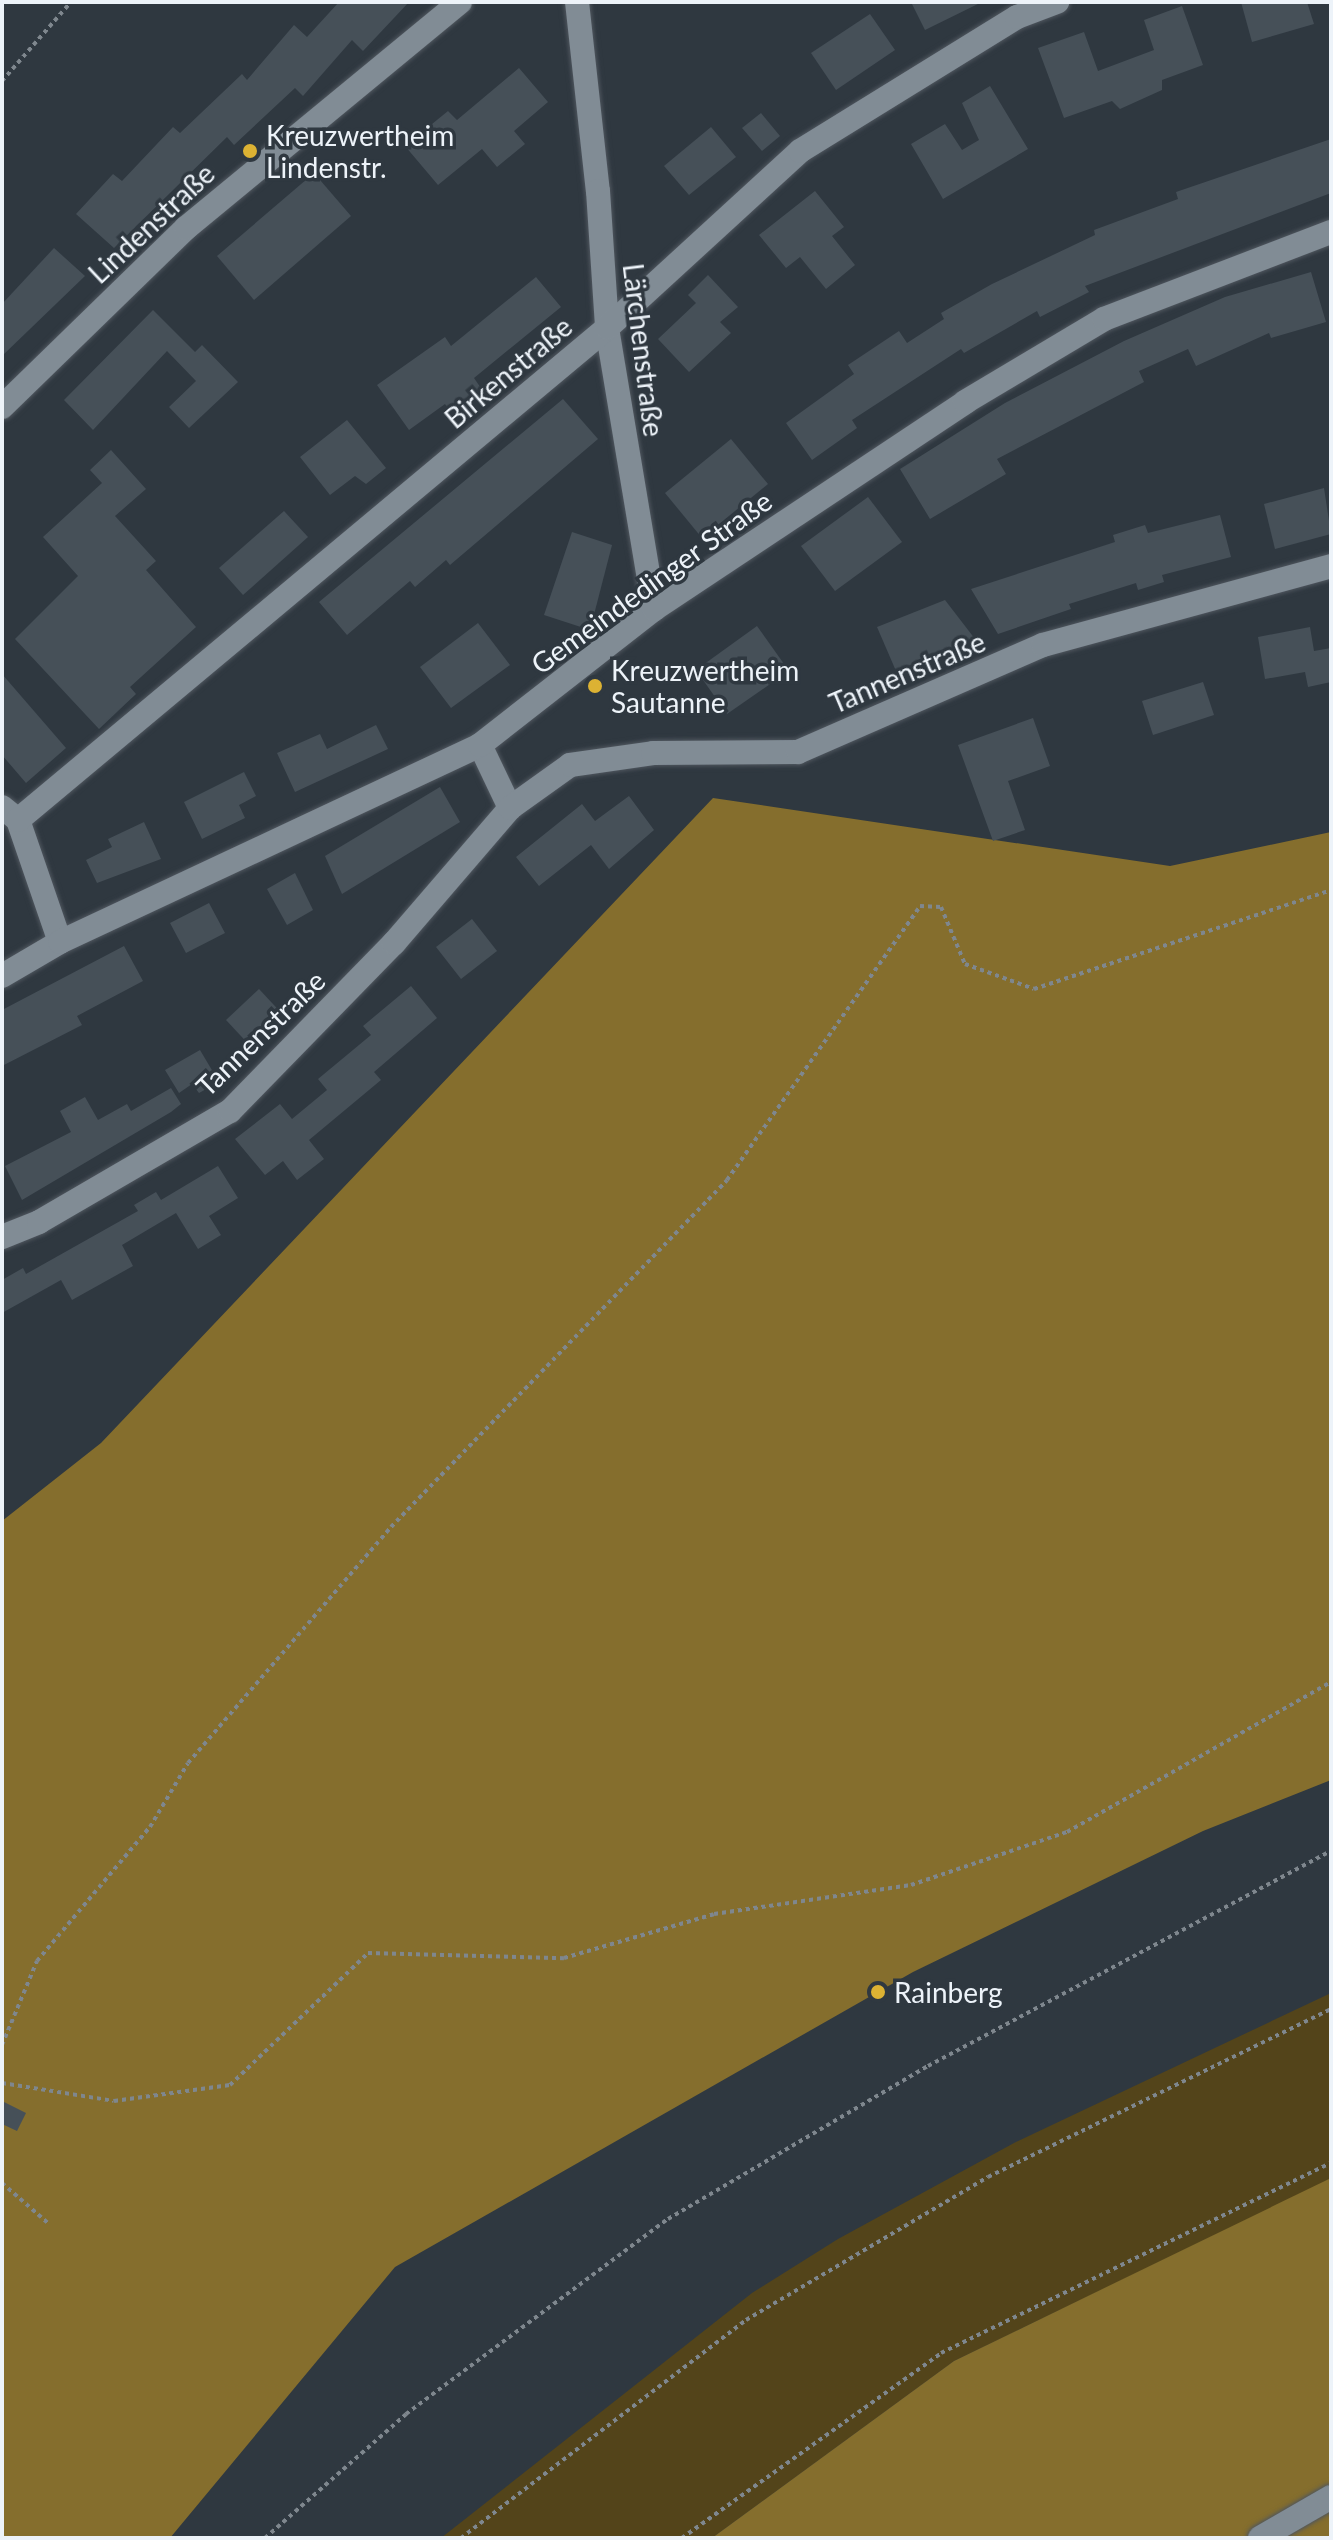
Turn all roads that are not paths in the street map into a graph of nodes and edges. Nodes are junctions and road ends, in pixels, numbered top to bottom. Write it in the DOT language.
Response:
graph roads {
  1 [pos="460,2"];
  2 [pos="577,2"];
  3 [pos="1057,2"];
  4 [pos="1331,232"];
  5 [pos="607,328"];
  6 [pos="2,407"];
  7 [pos="1331,566"];
  8 [pos="654,609"];
  9 [pos="480,745"];
  10 [pos="510,808"];
  11 [pos="10,813"];
  12 [pos="60,942"];
  13 [pos="2,976"];
  14 [pos="2,1237"];
  15 [pos="1331,2497"];
  16 [pos="1260,2538"];
  1 -- 6 [label="street, Lindenstraße"];
  2 -- 5 [label="street, Lärchenstraße"];
  3 -- 5 [label="street, Birkenstraße"];
  4 -- 8 [label="street, Gemeindedinger Straße"];
  5 -- 8 [label="street, Lärchenstraße"];
  5 -- 11 [label="street, Birkenstraße"];
  7 -- 10 [label="street, Tannenstraße"];
  8 -- 9 [label="street, Gemeindedinger Straße"];
  9 -- 10 [label="street"];
  9 -- 12 [label="street, Gemeindedinger Straße"];
  10 -- 14 [label="street, Tannenstraße"];
  11 -- 12 [label="street"];
  12 -- 13 [label="street, Gemeindedinger Straße"];
  15 -- 16 [label="street"];
}
